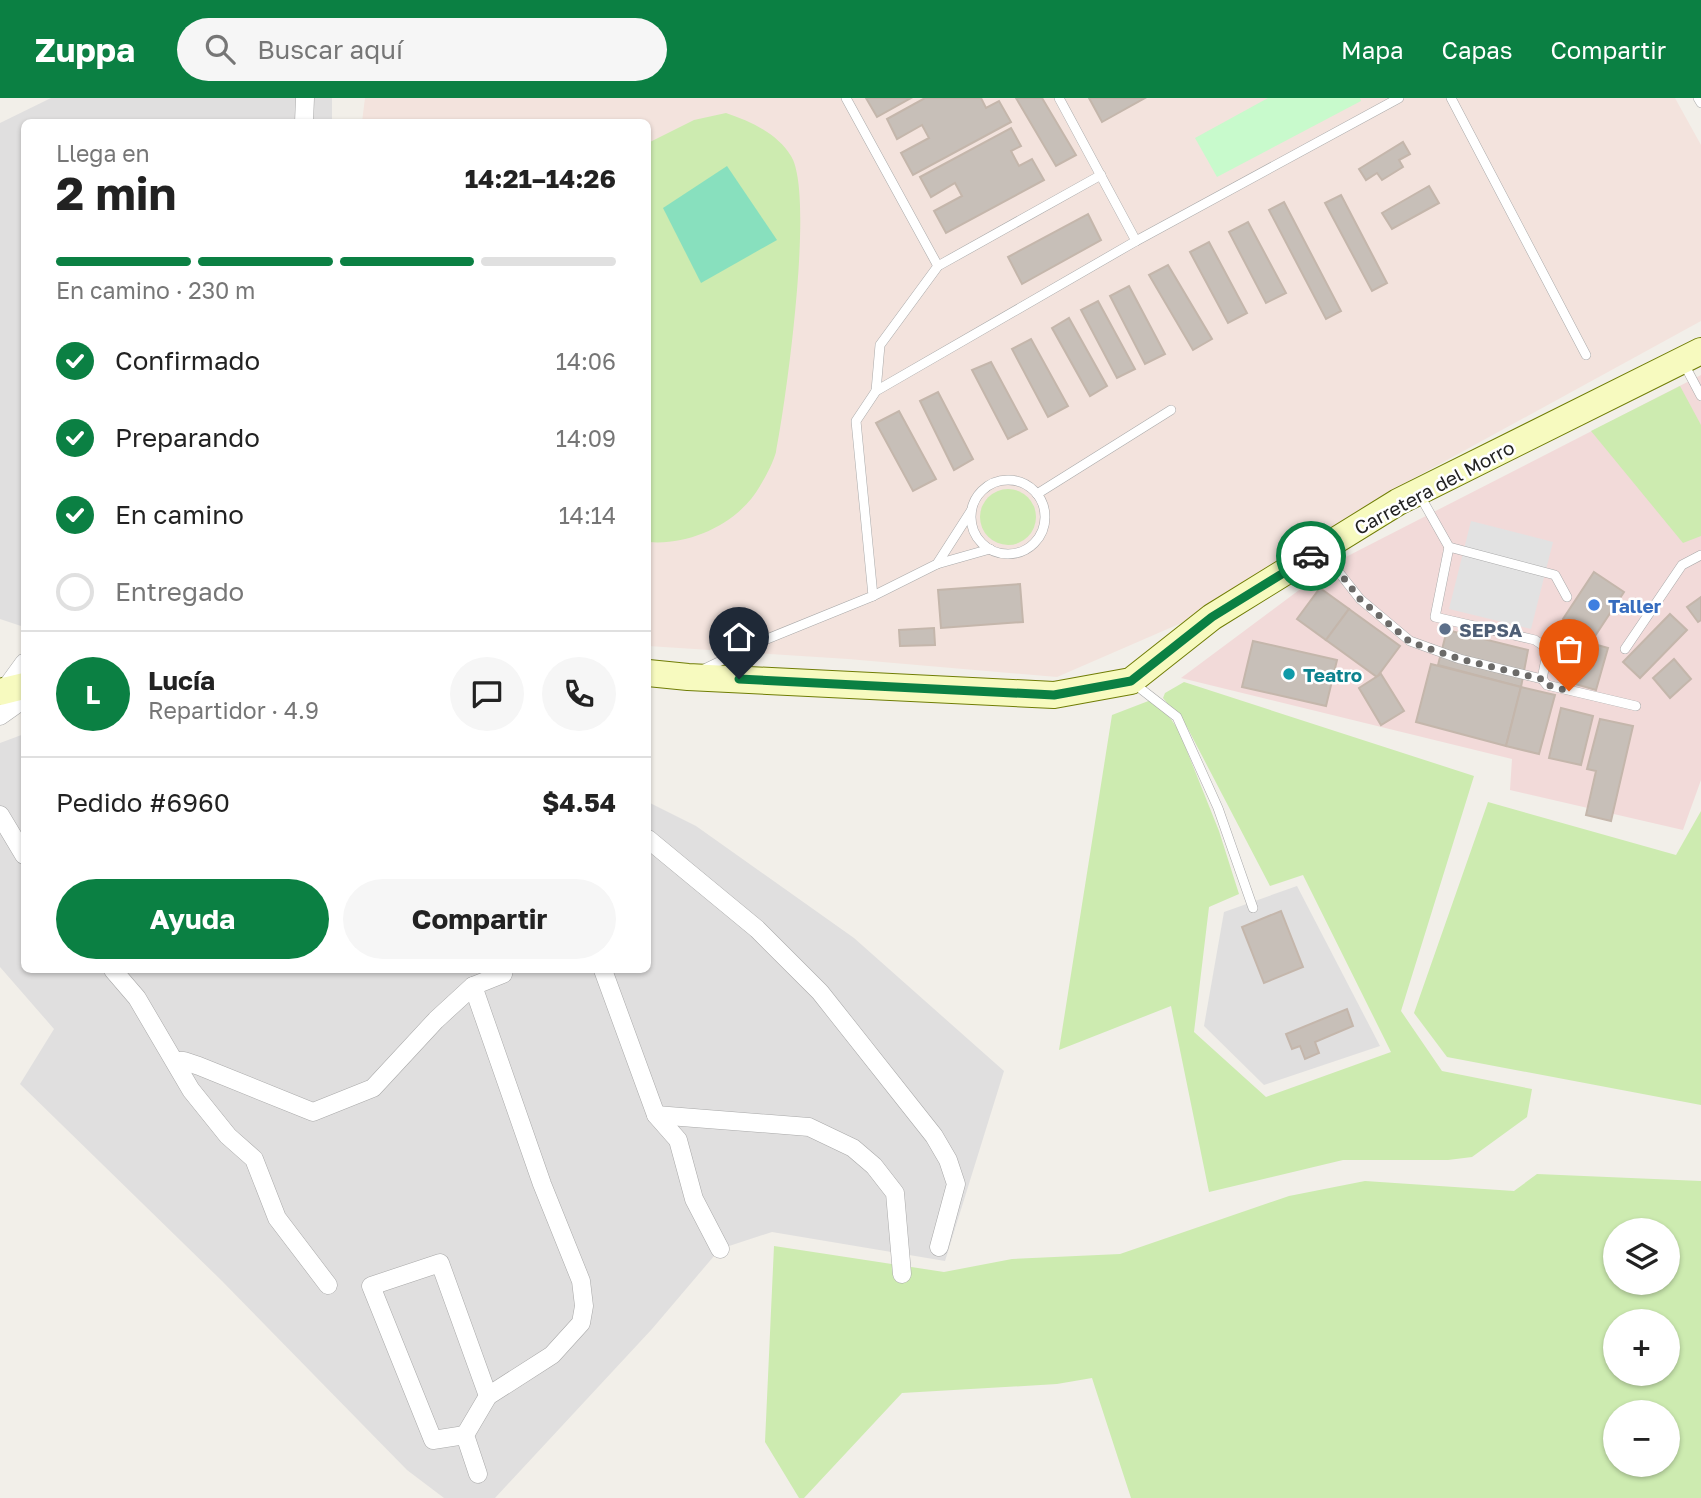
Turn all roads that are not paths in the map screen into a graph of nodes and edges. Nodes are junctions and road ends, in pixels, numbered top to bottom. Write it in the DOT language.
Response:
graph roads {
  1 [pos="305,98"];
  2 [pos="846,98"];
  3 [pos="1059,98"];
  4 [pos="1399,98"];
  5 [pos="1451,98"];
  6 [pos="1698,98"];
  7 [pos="1701,103"];
  8 [pos="304,119"];
  9 [pos="1101,175"];
  10 [pos="1136,241"];
  11 [pos="938,266"];
  12 [pos="1586,355"];
  13 [pos="1691,356"];
  14 [pos="876,391"];
  15 [pos="1701,396"];
  16 [pos="1171,410"];
  17 [pos="1418,492"];
  18 [pos="1037,494"];
  19 [pos="972,509"];
  20 [pos="1449,547"];
  21 [pos="990,549"];
  22 [pos="1321,549"];
  23 [pos="1701,555"];
  24 [pos="937,564"];
  25 [pos="873,596"];
  26 [pos="1567,597"];
  27 [pos="1625,649"];
  28 [pos="21,670"];
  29 [pos="651,673"];
  30 [pos="688,677"];
  31 [pos="1542,679"];
  32 [pos="1131,681"];
  33 [pos="9,696"];
  34 [pos="1636,706"];
  35 [pos="0,815"];
  36 [pos="651,841"];
  37 [pos="21,850"];
  38 [pos="1253,908"];
  39 [pos="116,973"];
  40 [pos="503,973"];
  41 [pos="604,973"];
  42 [pos="473,986"];
  43 [pos="175,1061"];
  44 [pos="656,1115"];
  45 [pos="939,1247"];
  46 [pos="720,1249"];
  47 [pos="902,1274"];
  48 [pos="328,1285"];
  49 [pos="488,1396"];
  50 [pos="464,1435"];
  51 [pos="478,1474"];
  1 -- 8 [label="street"];
  2 -- 11 [label="lane"];
  3 -- 9 [label="lane"];
  4 -- 10 [label="lane"];
  5 -- 12 [label="lane"];
  6 -- 7 [label="lane"];
  9 -- 10 [label="lane"];
  9 -- 11 [label="lane"];
  10 -- 14 [label="lane"];
  11 -- 14 [label="lane"];
  13 -- 15 [label="lane"];
  13 -- 17 [label="main road, Carretera del Morro"];
  14 -- 25 [label="lane"];
  16 -- 18 [label="lane"];
  17 -- 20 [label="lane"];
  17 -- 22 [label="main road, Carretera del Morro"];
  18 -- 19 [label="lane"];
  18 -- 21 [label="lane"];
  19 -- 21 [label="lane"];
  19 -- 24 [label="lane"];
  20 -- 26 [label="lane"];
  20 -- 31 [label="lane"];
  21 -- 24 [label="lane"];
  22 -- 31 [label="lane"];
  22 -- 32 [label="main road, Carretera del Morro"];
  23 -- 27 [label="lane"];
  24 -- 25 [label="lane"];
  25 -- 30 [label="lane"];
  28 -- 33 [label="street"];
  29 -- 30 [label="main road, Carretera del Morro"];
  30 -- 32 [label="main road, Carretera del Morro"];
  31 -- 34 [label="lane"];
  32 -- 38 [label="lane"];
  35 -- 37 [label="street"];
  36 -- 45 [label="street"];
  39 -- 43 [label="street"];
  40 -- 42 [label="street"];
  41 -- 44 [label="street"];
  42 -- 43 [label="street"];
  42 -- 49 [label="street"];
  43 -- 48 [label="street"];
  44 -- 46 [label="street"];
  44 -- 47 [label="street"];
  49 -- 50 [label="street"];
  49 -- 50 [label="street"];
  50 -- 51 [label="street"];
}
